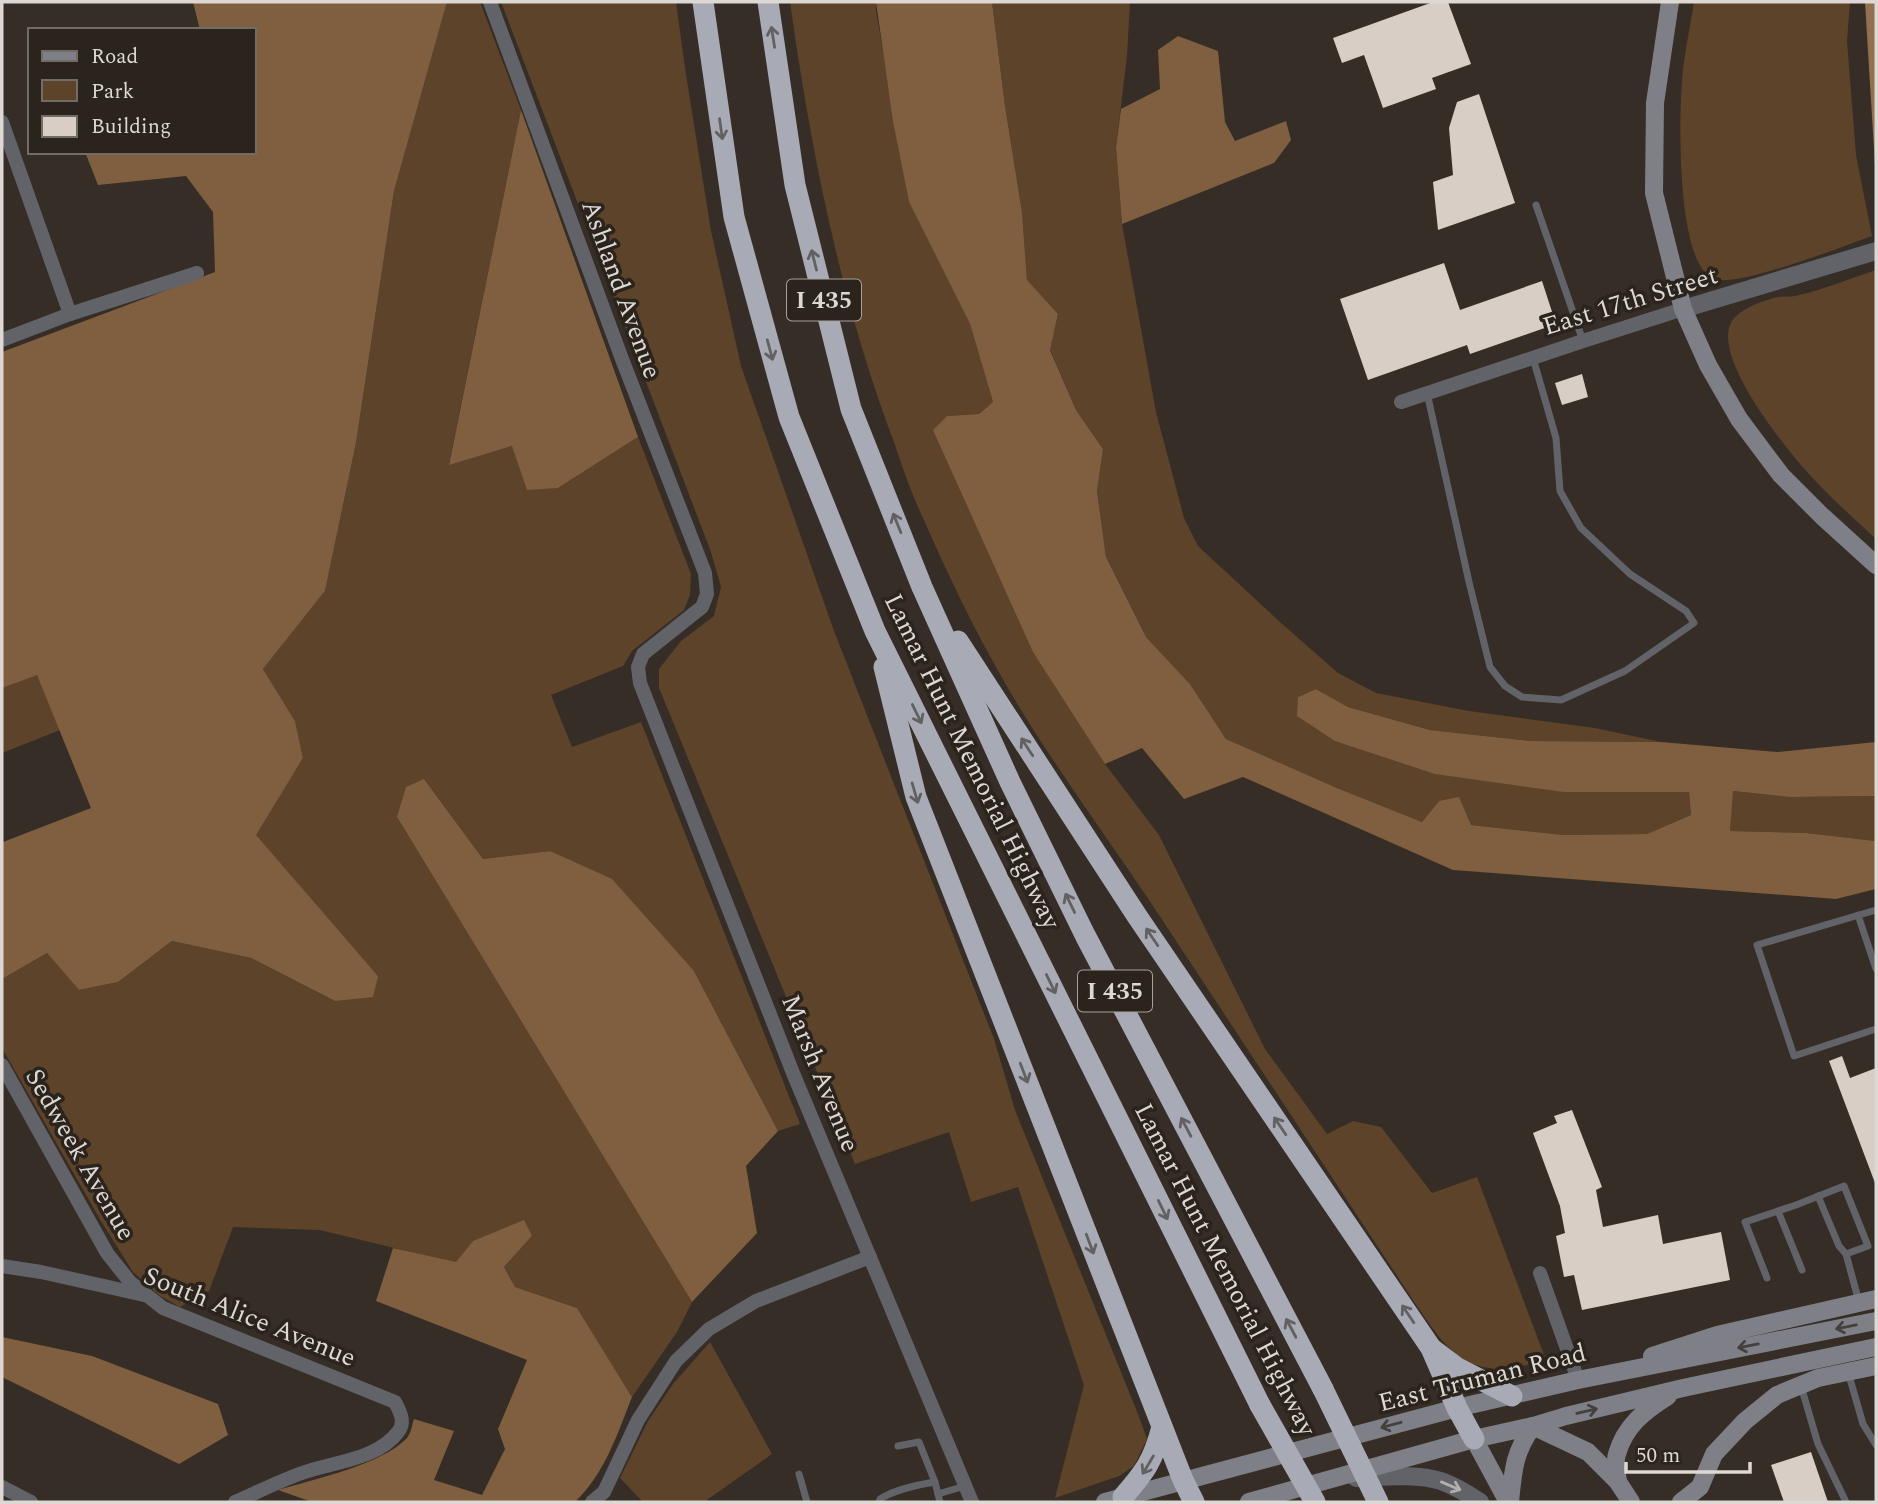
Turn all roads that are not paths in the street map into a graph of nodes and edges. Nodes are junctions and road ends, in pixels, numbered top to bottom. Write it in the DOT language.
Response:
graph roads {
  1 [pos="490,2"];
  2 [pos="703,2"];
  3 [pos="768,2"];
  4 [pos="1670,2"];
  5 [pos="2,122"];
  6 [pos="1536,205"];
  7 [pos="1876,251"];
  8 [pos="197,273"];
  9 [pos="1683,309"];
  10 [pos="70,314"];
  11 [pos="2,340"];
  12 [pos="1584,341"];
  13 [pos="1533,358"];
  14 [pos="1427,393"];
  15 [pos="1401,402"];
  16 [pos="1876,565"];
  17 [pos="922,587"];
  18 [pos="876,631"];
  19 [pos="641,659"];
  20 [pos="1876,910"];
  21 [pos="1858,915"];
  22 [pos="1876,969"];
  23 [pos="1876,1029"];
  24 [pos="2,1065"];
  25 [pos="1818,1196"];
  26 [pos="1778,1211"];
  27 [pos="1846,1254"];
  28 [pos="870,1258"];
  29 [pos="2,1266"];
  30 [pos="1802,1270"];
  31 [pos="1541,1273"];
  32 [pos="1768,1278"];
  33 [pos="149,1297"];
  34 [pos="1868,1301"];
  35 [pos="1876,1321"];
  36 [pos="1876,1347"];
  37 [pos="1431,1348"];
  38 [pos="1876,1366"];
  39 [pos="1848,1372"];
  40 [pos="1578,1380"];
  41 [pos="1800,1385"];
  42 [pos="1683,1388"];
  43 [pos="1512,1396"];
  44 [pos="1457,1408"];
  45 [pos="1533,1426"];
  46 [pos="1162,1427"];
  47 [pos="1474,1439"];
  48 [pos="1876,1445"];
  49 [pos="898,1446"];
  50 [pos="799,1474"];
  51 [pos="1335,1478"];
  52 [pos="1182,1480"];
  53 [pos="935,1482"];
  54 [pos="1618,1482"];
  55 [pos="965,1486"];
  56 [pos="2,1487"];
  57 [pos="604,1492"];
  58 [pos="939,1500"];
  59 [pos="1114,1500"];
  60 [pos="31,1502"];
  61 [pos="235,1502"];
  62 [pos="592,1502"];
  63 [pos="616,1502"];
  64 [pos="807,1502"];
  65 [pos="879,1502"];
  66 [pos="972,1502"];
  67 [pos="1195,1502"];
  68 [pos="1249,1502"];
  69 [pos="1315,1502"];
  70 [pos="1378,1502"];
  71 [pos="1480,1502"];
  72 [pos="1509,1502"];
  73 [pos="1631,1502"];
  74 [pos="1681,1502"];
  75 [pos="1846,1502"];
  1 -- 19 [label="street, Ashland Avenue"];
  2 -- 18 [label="highway, Lamar Hunt Memorial Highway / I 435, one-way"];
  17 -- 3 [label="highway, Lamar Hunt Memorial Highway / I 435, one-way"];
  4 -- 9 [label="main road"];
  5 -- 10 [label="street"];
  6 -- 12 [label="lane"];
  7 -- 9 [label="street, East 17th Street"];
  8 -- 10 [label="street"];
  9 -- 12 [label="street, East 17th Street"];
  9 -- 16 [label="main road"];
  10 -- 11 [label="street"];
  12 -- 13 [label="street, East 17th Street"];
  13 -- 14 [label="street, East 17th Street"];
  13 -- 14 [label="lane"];
  14 -- 15 [label="street, East 17th Street"];
  37 -- 17 [label="highway, one-way"];
  70 -- 17 [label="highway, Lamar Hunt Memorial Highway / I 435, one-way, bridge"];
  18 -- 46 [label="highway, one-way"];
  18 -- 69 [label="highway, Lamar Hunt Memorial Highway / I 435, one-way, bridge"];
  19 -- 28 [label="street, Marsh Avenue"];
  20 -- 21 [label="lane"];
  21 -- 22 [label="lane"];
  21 -- 23 [label="lane"];
  24 -- 33 [label="street, Sedweek Avenue"];
  25 -- 26 [label="lane"];
  25 -- 27 [label="lane"];
  25 -- 27 [label="lane"];
  26 -- 30 [label="lane"];
  26 -- 32 [label="lane"];
  27 -- 34 [label="lane"];
  28 -- 55 [label="street, Marsh Avenue"];
  28 -- 57 [label="street"];
  29 -- 33 [label="street, South Alice Avenue"];
  31 -- 40 [label="street"];
  33 -- 61 [label="street, South Alice Avenue"];
  34 -- 40 [label="main road"];
  35 -- 40 [label="main road, East Truman Road, one-way"];
  36 -- 42 [label="main road"];
  37 -- 43 [label="highway"];
  37 -- 44 [label="highway"];
  38 -- 39 [label="main road"];
  39 -- 41 [label="main road"];
  39 -- 48 [label="lane"];
  40 -- 43 [label="main road, East Truman Road"];
  41 -- 74 [label="main road"];
  41 -- 75 [label="lane"];
  45 -- 42 [label="main road, one-way"];
  42 -- 54 [label="main road"];
  43 -- 44 [label="main road, East Truman Road"];
  44 -- 47 [label="highway"];
  44 -- 52 [label="main road, East Truman Road, one-way"];
  45 -- 47 [label="main road"];
  45 -- 54 [label="main road"];
  45 -- 72 [label="main road"];
  46 -- 52 [label="highway"];
  46 -- 59 [label="highway, one-way"];
  47 -- 51 [label="main road"];
  47 -- 72 [label="main road"];
  49 -- 53 [label="lane"];
  50 -- 64 [label="lane"];
  51 -- 68 [label="main road"];
  51 -- 71 [label="street, one-way"];
  52 -- 59 [label="main road, East Truman Road"];
  52 -- 67 [label="highway"];
  53 -- 58 [label="lane"];
  53 -- 65 [label="lane"];
  54 -- 73 [label="main road"];
  55 -- 58 [label="lane"];
  55 -- 66 [label="street, Marsh Avenue"];
  56 -- 60 [label="street"];
  57 -- 62 [label="street"];
  57 -- 63 [label="street"];
}
